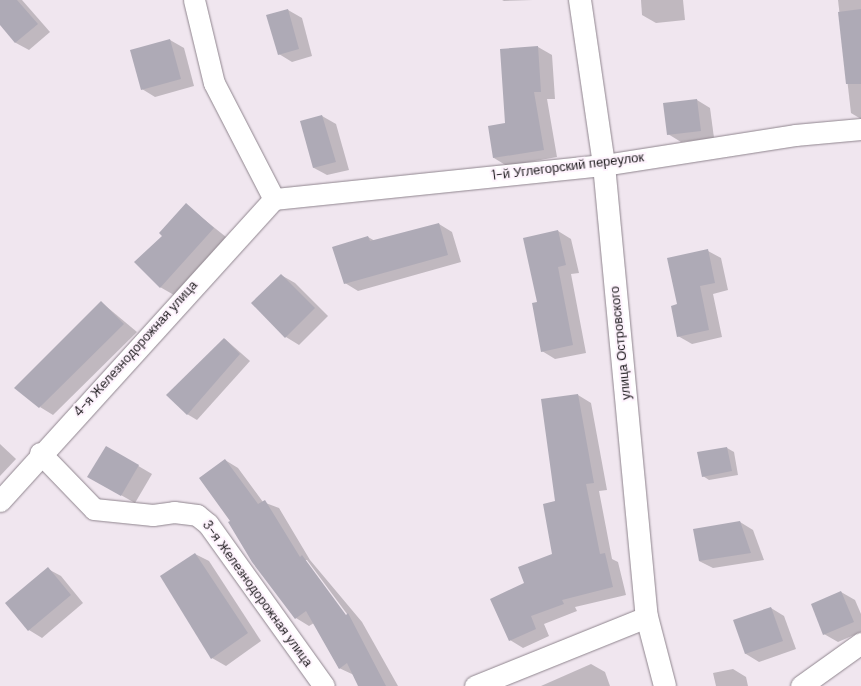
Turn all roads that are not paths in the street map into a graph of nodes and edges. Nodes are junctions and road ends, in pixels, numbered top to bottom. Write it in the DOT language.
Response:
graph roads {
  1 [pos="194,0"];
  2 [pos="580,0"];
  3 [pos="861,129"];
  4 [pos="604,165"];
  5 [pos="274,199"];
  6 [pos="40,453"];
  7 [pos="0,502"];
  8 [pos="647,617"];
  9 [pos="861,643"];
  10 [pos="324,686"];
  11 [pos="475,686"];
  12 [pos="665,686"];
  13 [pos="801,686"];
  1 -- 5 [label="street"];
  2 -- 4 [label="street, улица Островского"];
  3 -- 4 [label="street, 1-й Углегорский переулок"];
  4 -- 5 [label="street, 1-й Углегорский переулок"];
  4 -- 8 [label="street, улица Островского"];
  5 -- 6 [label="street, 4-я Железнодорожная улица"];
  6 -- 7 [label="street, 4-я Железнодорожная улица"];
  6 -- 10 [label="street, 3-я Железнодорожная улица"];
  8 -- 11 [label="street"];
  8 -- 12 [label="street, улица Островского"];
  9 -- 13 [label="street"];
}
